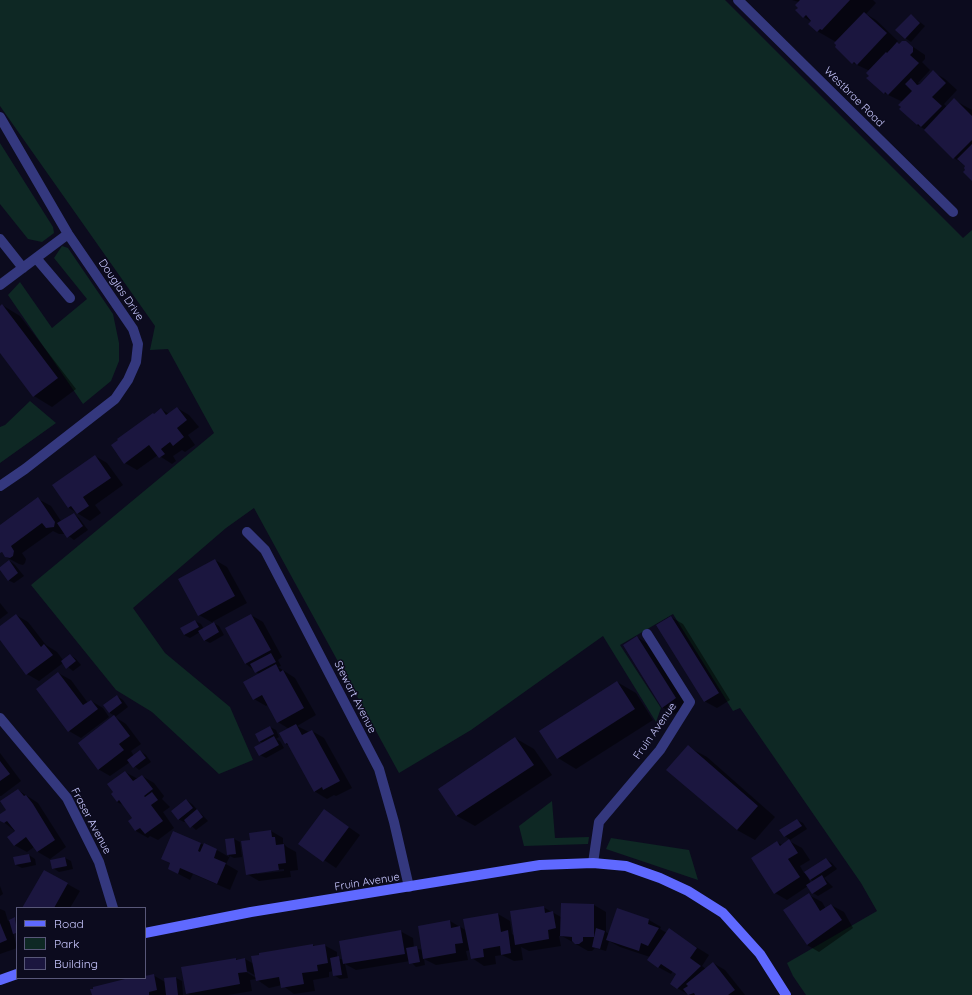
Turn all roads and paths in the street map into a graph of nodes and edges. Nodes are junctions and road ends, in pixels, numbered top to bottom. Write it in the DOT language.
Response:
graph roads {
  1 [pos="738,0"];
  2 [pos="0,117"];
  3 [pos="953,212"];
  4 [pos="68,234"];
  5 [pos="0,239"];
  6 [pos="36,258"];
  7 [pos="23,268"];
  8 [pos="0,285"];
  9 [pos="70,298"];
  10 [pos="0,486"];
  11 [pos="247,532"];
  12 [pos="647,634"];
  13 [pos="0,718"];
  14 [pos="594,863"];
  15 [pos="409,888"];
  16 [pos="113,907"];
  17 [pos="146,933"];
  18 [pos="16,974"];
  19 [pos="0,980"];
  20 [pos="786,995"];
  1 -- 3 [label="street, Westbrae Road"];
  2 -- 4 [label="street, Douglas Drive"];
  4 -- 6 [label="street"];
  4 -- 10 [label="street, Douglas Drive"];
  5 -- 7 [label="street"];
  6 -- 7 [label="street"];
  6 -- 9 [label="street"];
  7 -- 8 [label="street"];
  11 -- 15 [label="street, Stewart Avenue"];
  12 -- 14 [label="street, Fruin Avenue"];
  13 -- 16 [label="street, Fraser Avenue"];
  14 -- 15 [label="street, Fruin Avenue"];
  14 -- 20 [label="street, Fruin Avenue"];
  15 -- 17 [label="street, Fruin Avenue"];
  18 -- 19 [label="street"];
}
